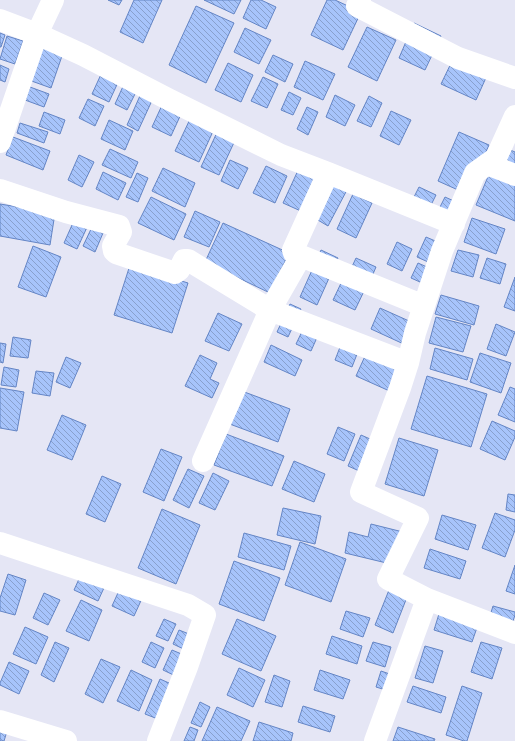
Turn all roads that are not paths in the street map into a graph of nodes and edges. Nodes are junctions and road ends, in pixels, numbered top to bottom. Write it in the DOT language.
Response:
graph roads {
  1 [pos="53,0"];
  2 [pos="360,0"];
  3 [pos="0,20"];
  4 [pos="37,34"];
  5 [pos="515,78"];
  6 [pos="515,116"];
  7 [pos="0,142"];
  8 [pos="488,164"];
  9 [pos="328,173"];
  10 [pos="515,175"];
  11 [pos="0,190"];
  12 [pos="454,224"];
  13 [pos="301,256"];
  14 [pos="424,306"];
  15 [pos="270,310"];
  16 [pos="408,363"];
  17 [pos="203,461"];
  18 [pos="0,543"];
  19 [pos="427,599"];
  20 [pos="515,633"];
  21 [pos="0,721"];
  22 [pos="66,741"];
  23 [pos="158,741"];
  24 [pos="375,741"];
  1 -- 4 [label="street"];
  2 -- 5 [label="street"];
  3 -- 4 [label="street"];
  4 -- 7 [label="street"];
  4 -- 9 [label="street"];
  6 -- 8 [label="street"];
  8 -- 10 [label="street"];
  8 -- 12 [label="street"];
  9 -- 12 [label="street"];
  9 -- 13 [label="street"];
  11 -- 15 [label="street"];
  12 -- 14 [label="street"];
  13 -- 14 [label="street"];
  13 -- 15 [label="street"];
  14 -- 16 [label="street"];
  15 -- 16 [label="street"];
  15 -- 17 [label="street"];
  16 -- 19 [label="street"];
  18 -- 23 [label="street"];
  19 -- 20 [label="street"];
  19 -- 24 [label="street"];
  21 -- 22 [label="street"];
}
